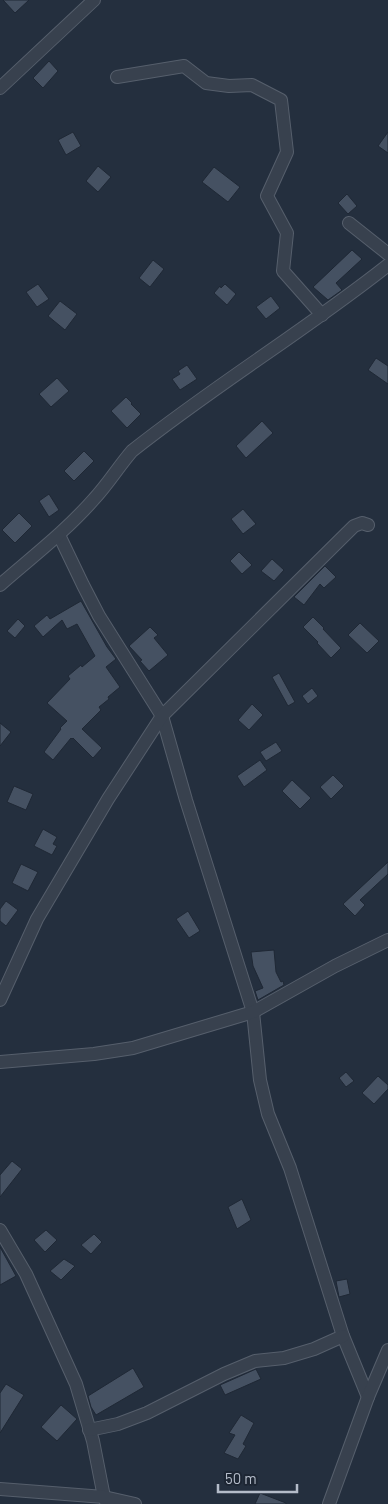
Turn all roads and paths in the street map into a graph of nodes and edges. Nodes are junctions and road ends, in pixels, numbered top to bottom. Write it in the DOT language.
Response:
graph roads {
  1 [pos="94,0"];
  2 [pos="117,77"];
  3 [pos="0,88"];
  4 [pos="349,223"];
  5 [pos="388,254"];
  6 [pos="388,265"];
  7 [pos="322,315"];
  8 [pos="368,525"];
  9 [pos="59,535"];
  10 [pos="0,585"];
  11 [pos="162,716"];
  12 [pos="388,940"];
  13 [pos="0,1000"];
  14 [pos="253,1012"];
  15 [pos="0,1062"];
  16 [pos="0,1230"];
  17 [pos="343,1336"];
  18 [pos="388,1350"];
  19 [pos="368,1397"];
  20 [pos="89,1430"];
  21 [pos="0,1488"];
  22 [pos="105,1501"];
  23 [pos="135,1504"];
  24 [pos="329,1504"];
  1 -- 3 [label="street"];
  2 -- 7 [label="street"];
  4 -- 5 [label="street"];
  6 -- 7 [label="street"];
  7 -- 9 [label="street"];
  8 -- 11 [label="street"];
  9 -- 10 [label="street"];
  9 -- 11 [label="street"];
  11 -- 13 [label="street"];
  11 -- 14 [label="street"];
  12 -- 14 [label="street"];
  14 -- 15 [label="street"];
  14 -- 17 [label="street"];
  16 -- 20 [label="street"];
  17 -- 19 [label="street"];
  17 -- 20 [label="street"];
  18 -- 19 [label="street"];
  19 -- 24 [label="street"];
  20 -- 22 [label="street"];
  21 -- 22 [label="street"];
  22 -- 23 [label="street"];
}
